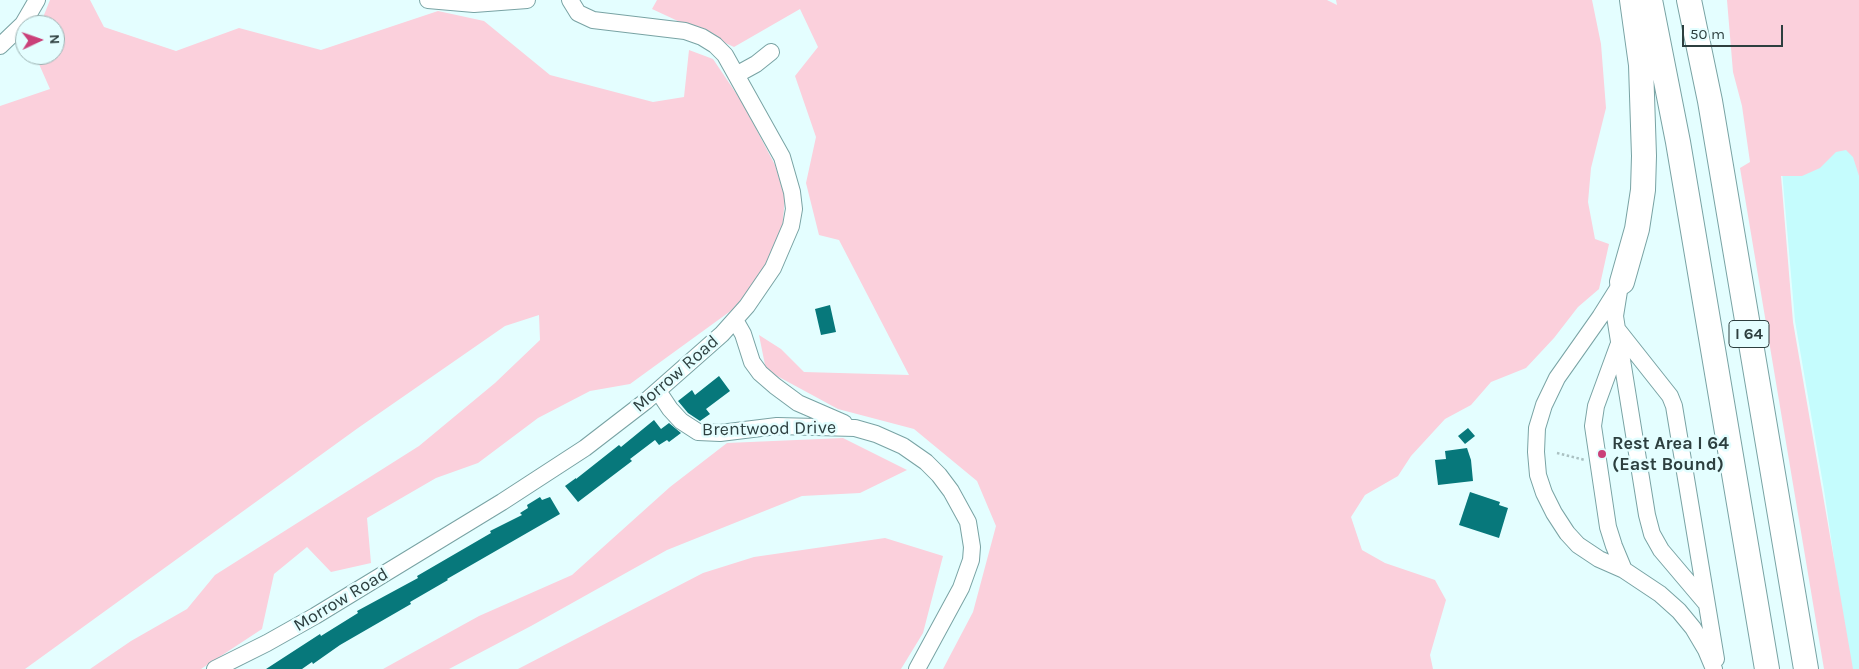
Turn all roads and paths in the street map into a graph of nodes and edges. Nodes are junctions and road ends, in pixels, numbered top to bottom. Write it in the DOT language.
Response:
graph roads {
  1 [pos="37,0"];
  2 [pos="428,0"];
  3 [pos="527,0"];
  4 [pos="570,0"];
  5 [pos="1632,0"];
  6 [pos="1650,0"];
  7 [pos="1689,0"];
  8 [pos="0,46"];
  9 [pos="771,52"];
  10 [pos="736,75"];
  11 [pos="1622,282"];
  12 [pos="735,320"];
  13 [pos="1618,337"];
  14 [pos="658,391"];
  15 [pos="855,428"];
  16 [pos="1557,453"];
  17 [pos="1589,461"];
  18 [pos="1624,570"];
  19 [pos="1706,602"];
  20 [pos="215,669"];
  21 [pos="917,669"];
  22 [pos="1714,669"];
  23 [pos="1718,669"];
  24 [pos="1767,669"];
  25 [pos="1806,669"];
  1 -- 8 [label="street"];
  2 -- 3 [label="street"];
  4 -- 10 [label="street, Morrow Road"];
  5 -- 11 [label="highway"];
  6 -- 24 [label="highway, I 64"];
  7 -- 25 [label="highway, I 64"];
  9 -- 10 [label="street"];
  10 -- 12 [label="street, Morrow Road"];
  11 -- 13 [label="street"];
  11 -- 18 [label="street"];
  12 -- 14 [label="street, Morrow Road"];
  12 -- 15 [label="street"];
  13 -- 18 [label="street"];
  13 -- 19 [label="street"];
  13 -- 19 [label="street"];
  14 -- 15 [label="street, Brentwood Drive"];
  14 -- 20 [label="street, Morrow Road"];
  15 -- 21 [label="street, Brentwood Drive"];
  16 -- 17 [label="path"];
  18 -- 22 [label="street"];
  19 -- 23 [label="street"];
}
